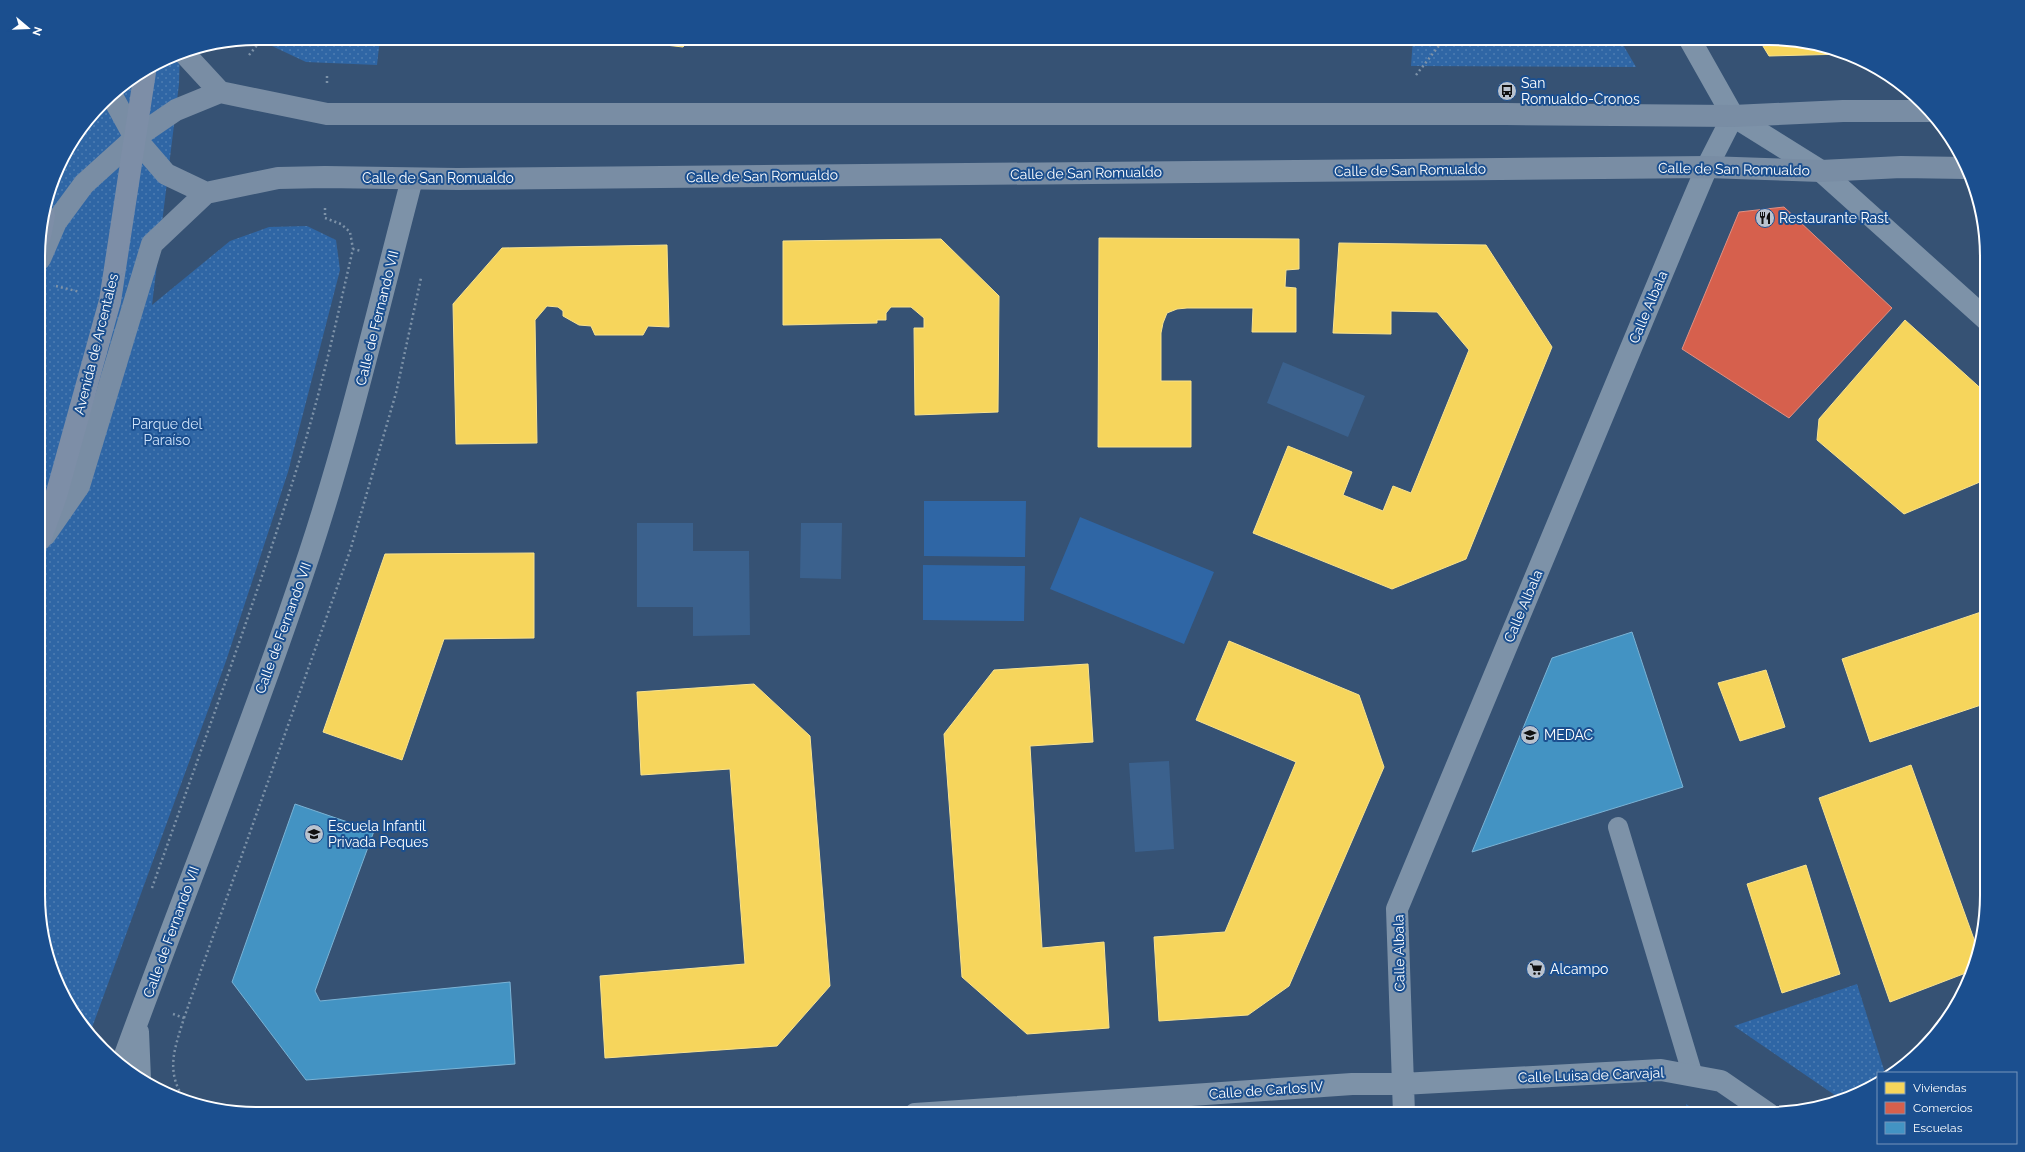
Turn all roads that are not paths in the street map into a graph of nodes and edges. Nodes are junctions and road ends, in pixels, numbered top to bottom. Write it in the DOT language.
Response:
graph roads {
  1 [pos="1693,45"];
  2 [pos="188,56"];
  3 [pos="144,78"];
  4 [pos="220,92"];
  5 [pos="114,101"];
  6 [pos="1922,111"];
  7 [pos="1733,116"];
  8 [pos="135,138"];
  9 [pos="1707,167"];
  10 [pos="1960,168"];
  11 [pos="1821,171"];
  12 [pos="412,179"];
  13 [pos="206,193"];
  14 [pos="45,247"];
  15 [pos="1980,315"];
  16 [pos="45,527"];
  17 [pos="45,534"];
  18 [pos="1618,827"];
  19 [pos="137,1022"];
  20 [pos="123,1059"];
  21 [pos="140,1071"];
  22 [pos="1693,1076"];
  23 [pos="1402,1084"];
  24 [pos="1017,1107"];
  25 [pos="1404,1107"];
  26 [pos="1759,1107"];
  1 -- 7 [label="street"];
  2 -- 4 [label="main road"];
  3 -- 8 [label="main road, Avenida de Arcentales"];
  4 -- 7 [label="main road"];
  4 -- 8 [label="main road"];
  5 -- 8 [label="main road"];
  6 -- 7 [label="main road"];
  7 -- 9 [label="street, Calle Albala"];
  7 -- 11 [label="street"];
  8 -- 13 [label="main road"];
  8 -- 14 [label="main road"];
  8 -- 16 [label="main road, Avenida de Arcentales"];
  9 -- 11 [label="main road, Calle de San Romualdo"];
  9 -- 12 [label="main road, Calle de San Romualdo"];
  9 -- 23 [label="street, Calle Albala"];
  10 -- 11 [label="main road, Calle de San Romualdo"];
  11 -- 15 [label="street"];
  12 -- 13 [label="main road, Calle de San Romualdo"];
  12 -- 19 [label="street, Calle de Fernando VII"];
  13 -- 17 [label="main road"];
  18 -- 22 [label="lane"];
  19 -- 20 [label="street, Calle de Fernando VII"];
  19 -- 21 [label="street"];
  22 -- 23 [label="street, Calle Luisa de Carvajal"];
  22 -- 26 [label="street, Calle Luisa de Carvajal"];
  23 -- 24 [label="street, Calle de Carlos IV"];
  23 -- 25 [label="street, Calle Albala"];
}
